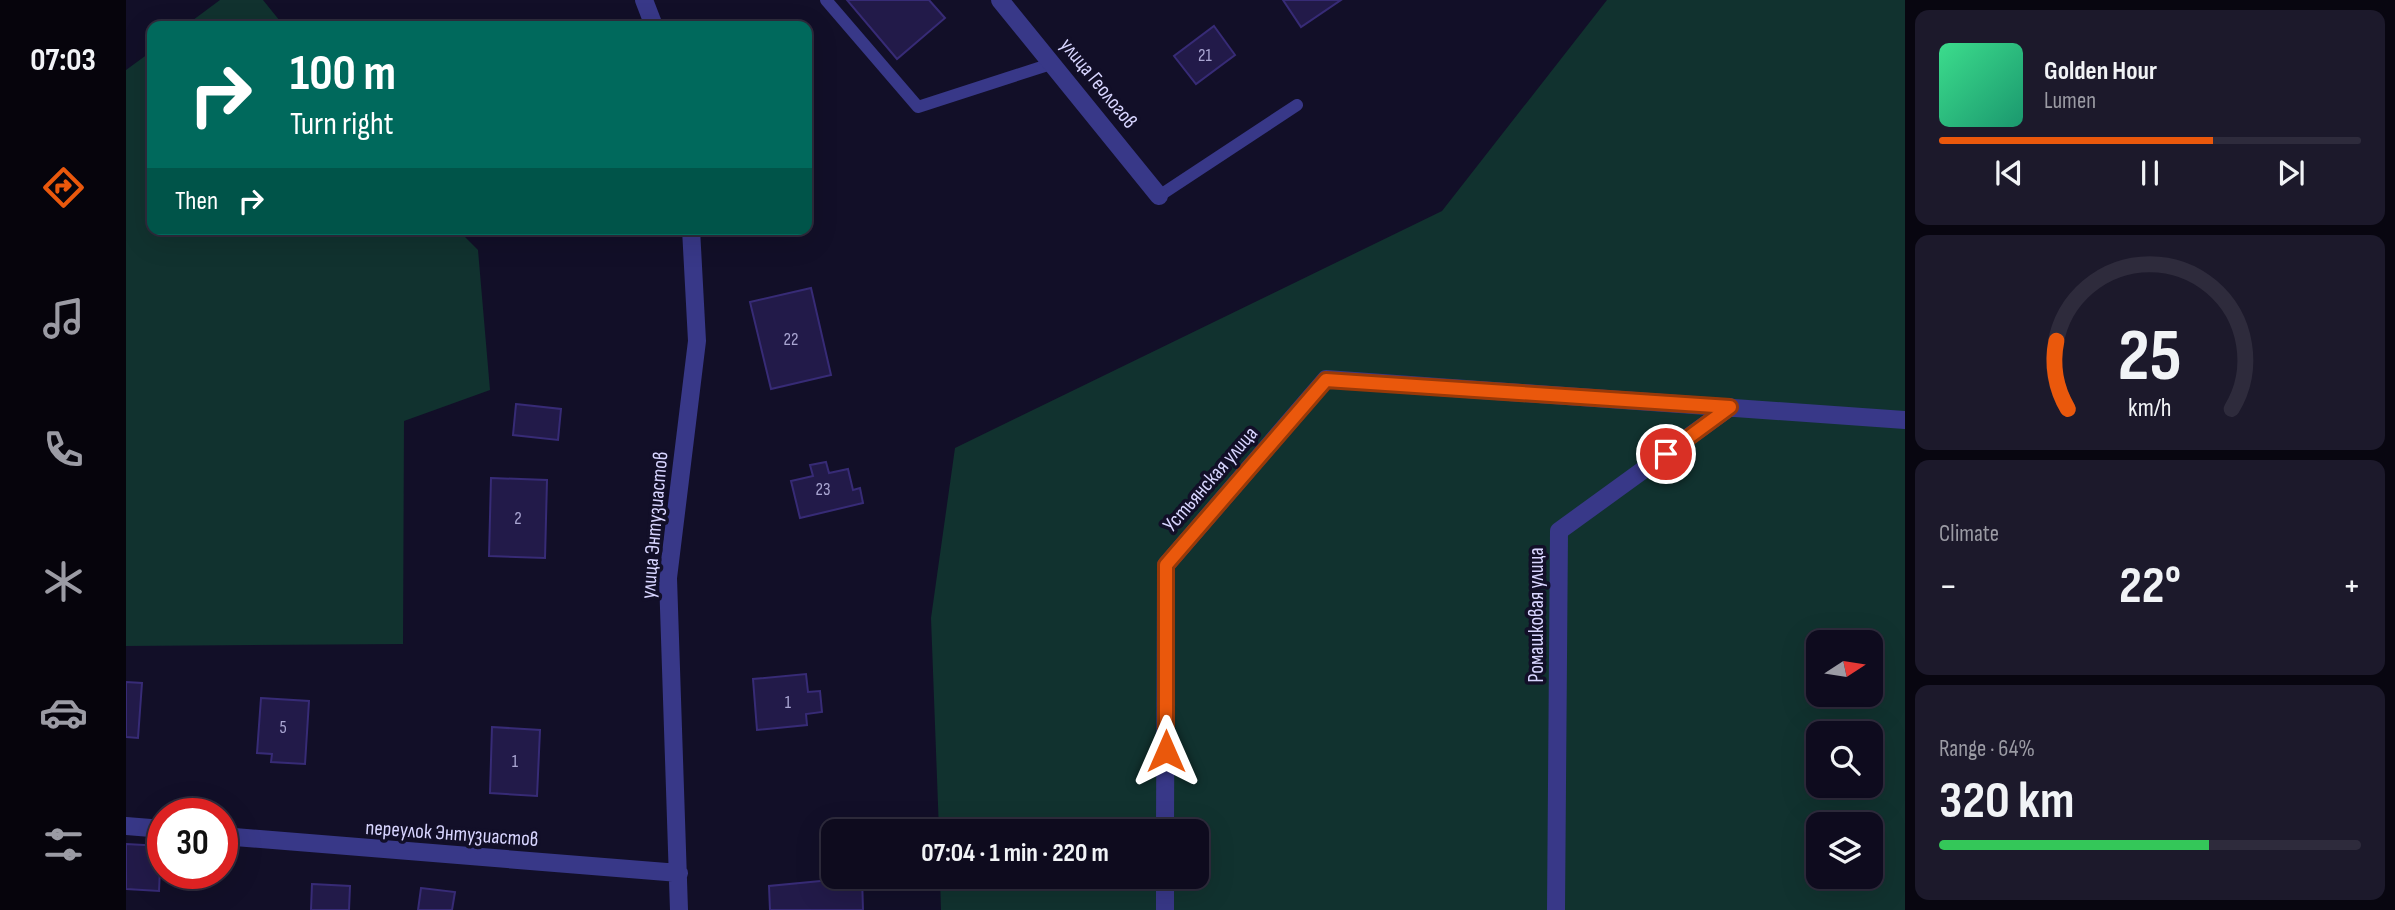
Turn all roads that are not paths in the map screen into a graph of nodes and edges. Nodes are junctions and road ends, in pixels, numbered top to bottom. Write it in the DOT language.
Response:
graph roads {
  1 [pos="644,0"];
  2 [pos="826,0"];
  3 [pos="1000,0"];
  4 [pos="652,21"];
  5 [pos="1054,63"];
  6 [pos="1297,105"];
  7 [pos="1159,196"];
  8 [pos="691,235"];
  9 [pos="1730,407"];
  10 [pos="1905,420"];
  11 [pos="1165,819"];
  12 [pos="126,826"];
  13 [pos="147,828"];
  14 [pos="238,836"];
  15 [pos="679,873"];
  16 [pos="1165,889"];
  17 [pos="680,910"];
  18 [pos="1165,910"];
  19 [pos="1556,910"];
  1 -- 4 [label="street"];
  2 -- 5 [label="lane"];
  3 -- 5 [label="street, улица Геологов"];
  5 -- 7 [label="street, улица Геологов"];
  6 -- 7 [label="lane"];
  8 -- 15 [label="street, улица Энтузиастов"];
  9 -- 10 [label="street"];
  9 -- 11 [label="street, Устьянская улица"];
  9 -- 19 [label="street, Ромашковая улица"];
  12 -- 13 [label="street"];
  14 -- 15 [label="street, переулок Энтузиастов"];
  15 -- 17 [label="street, улица Энтузиастов"];
  16 -- 18 [label="street"];
}
